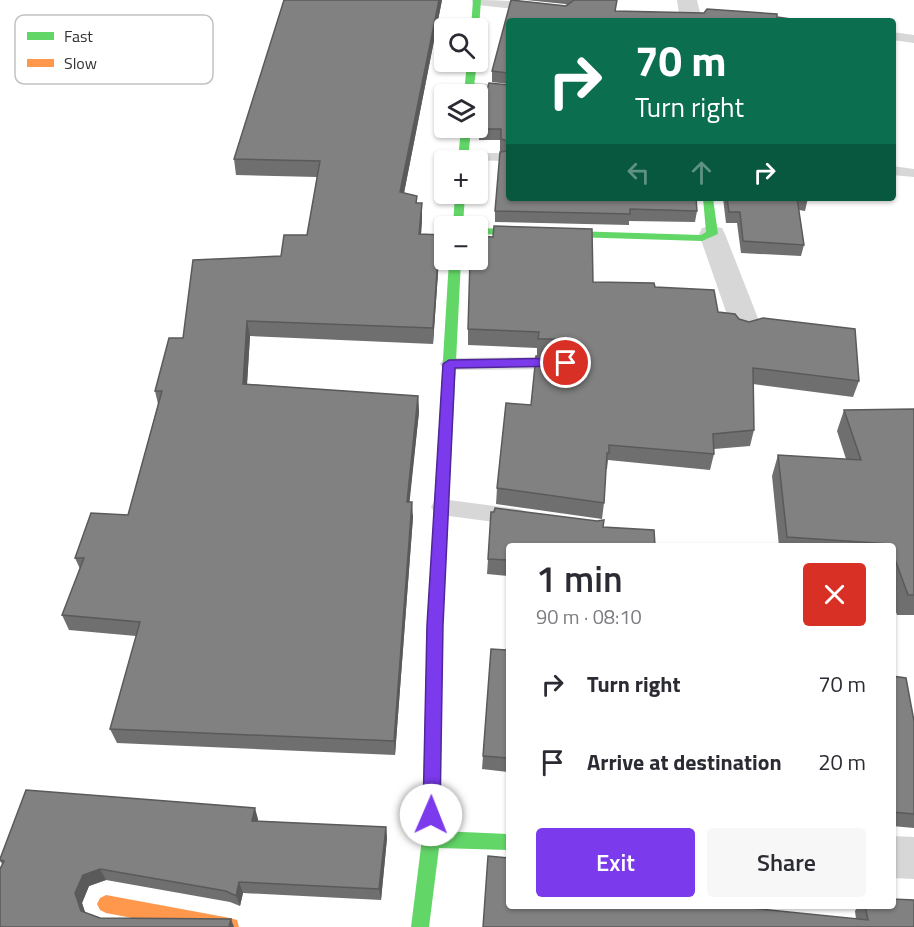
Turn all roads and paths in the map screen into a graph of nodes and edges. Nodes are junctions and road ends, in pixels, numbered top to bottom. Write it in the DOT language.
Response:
graph roads {
  1 [pos="477,1"];
  2 [pos="543,8"];
  3 [pos="476,18"];
  4 [pos="896,37"];
  5 [pos="914,39"];
  6 [pos="488,90"];
  7 [pos="506,90"];
  8 [pos="506,157"];
  9 [pos="488,158"];
  10 [pos="896,171"];
  11 [pos="914,173"];
  12 [pos="708,201"];
  13 [pos="488,231"];
  14 [pos="712,234"];
  15 [pos="454,270"];
  16 [pos="746,326"];
  17 [pos="566,363"];
  18 [pos="449,364"];
  19 [pos="441,507"];
  20 [pos="536,519"];
  21 [pos="431,839"];
  22 [pos="506,842"];
  23 [pos="896,857"];
  24 [pos="914,858"];
  25 [pos="106,904"];
  26 [pos="230,927"];
  27 [pos="420,927"];
  1 -- 2 [label="lane"];
  1 -- 3 [label="street"];
  4 -- 5 [label="lane"];
  6 -- 7 [label="lane"];
  8 -- 9 [label="lane"];
  10 -- 11 [label="lane"];
  12 -- 14 [label="street"];
  13 -- 14 [label="street"];
  14 -- 16 [label="street"];
  15 -- 18 [label="street"];
  17 -- 18 [label="lane"];
  18 -- 19 [label="street"];
  19 -- 20 [label="lane"];
  19 -- 21 [label="street"];
  21 -- 22 [label="street"];
  21 -- 27 [label="street"];
  23 -- 24 [label="street"];
  25 -- 26 [label="street"];
}
